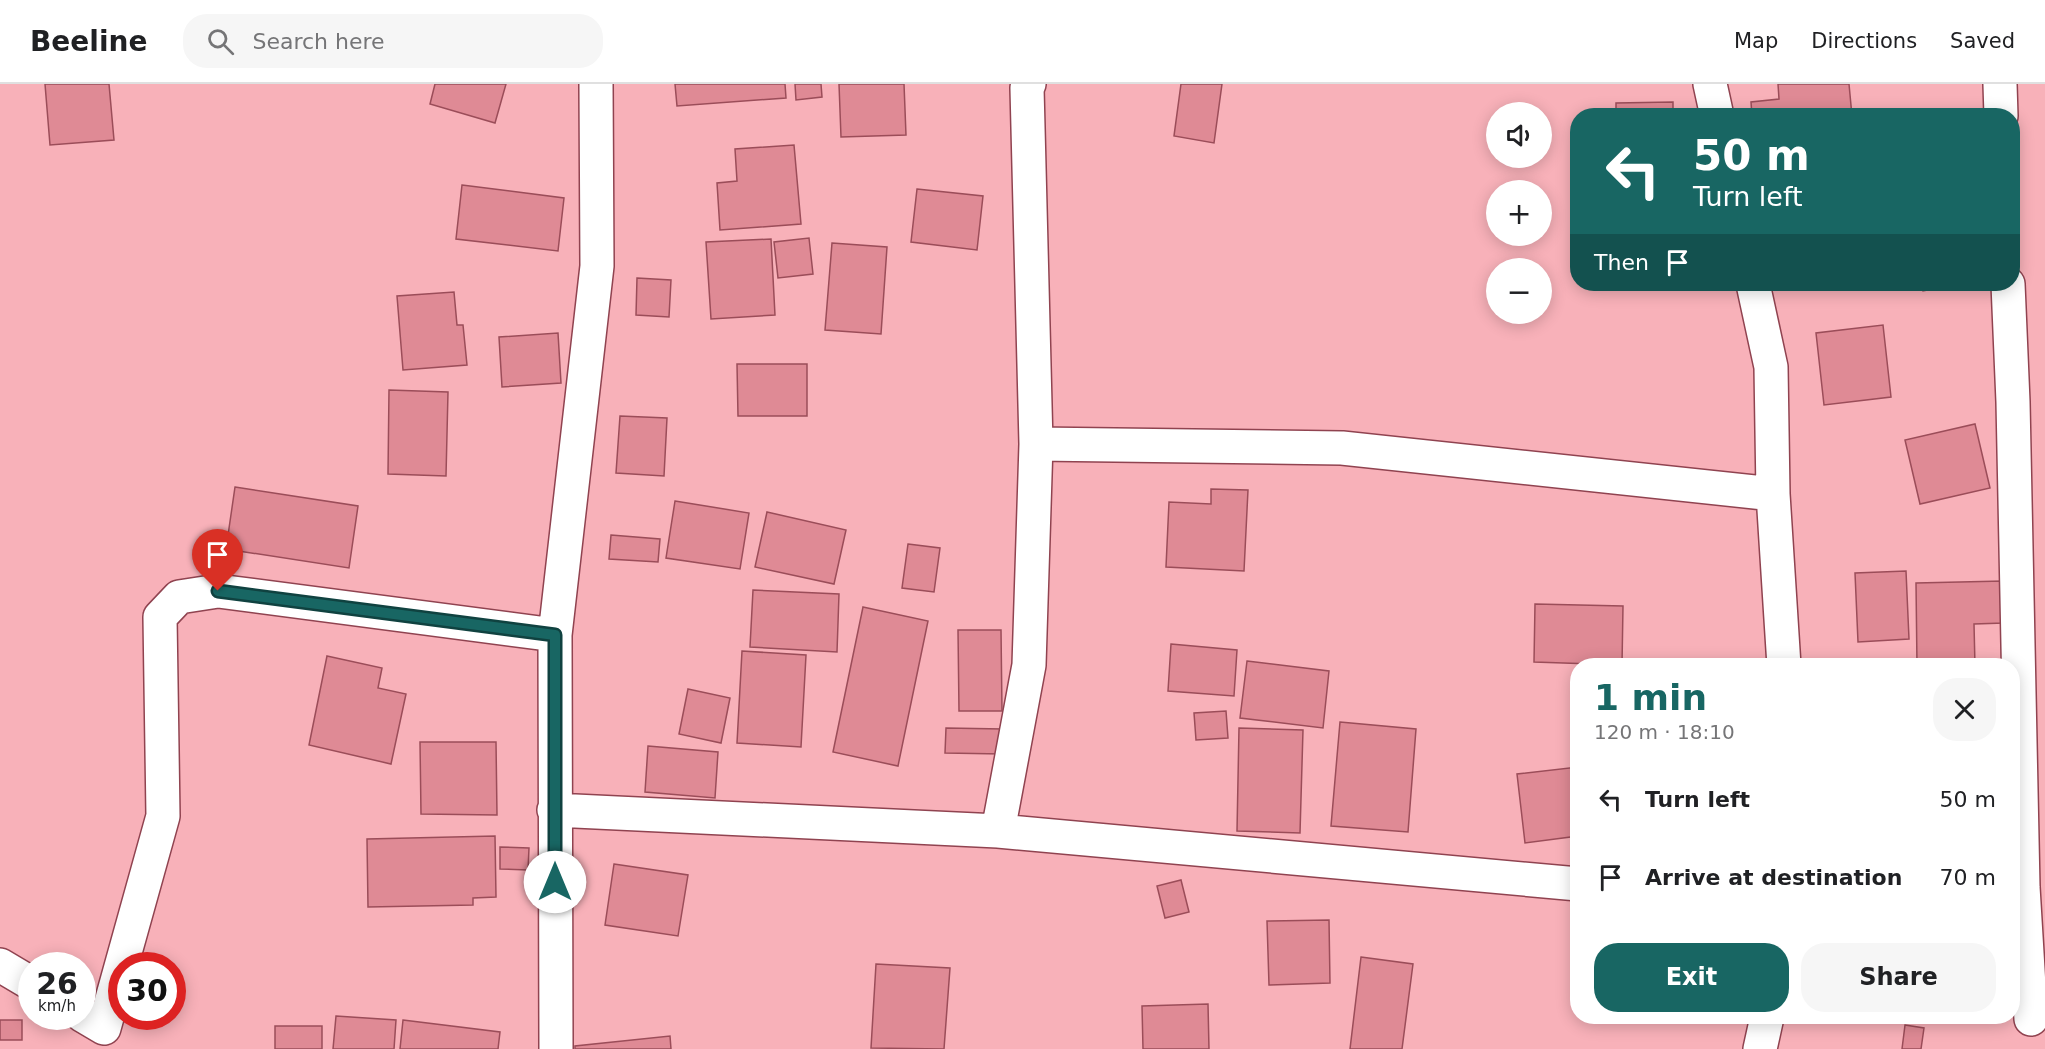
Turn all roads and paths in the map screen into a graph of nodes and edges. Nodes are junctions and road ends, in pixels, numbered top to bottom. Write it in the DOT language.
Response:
graph roads {
  1 [pos="596,84"];
  2 [pos="1029,84"];
  3 [pos="1710,84"];
  4 [pos="2000,84"];
  5 [pos="1715,108"];
  6 [pos="2001,108"];
  7 [pos="1755,291"];
  8 [pos="2008,291"];
  9 [pos="1036,444"];
  10 [pos="1773,494"];
  11 [pos="555,635"];
  12 [pos="1783,658"];
  13 [pos="554,810"];
  14 [pos="998,831"];
  15 [pos="1570,883"];
  16 [pos="2027,887"];
  17 [pos="0,965"];
  18 [pos="18,976"];
  19 [pos="2030,1019"];
  20 [pos="96,1023"];
  21 [pos="1765,1024"];
  22 [pos="556,1049"];
  23 [pos="1760,1049"];
  1 -- 11 [label="street"];
  2 -- 9 [label="street"];
  3 -- 5 [label="street"];
  4 -- 6 [label="street"];
  7 -- 10 [label="street"];
  8 -- 16 [label="street"];
  9 -- 10 [label="street"];
  9 -- 14 [label="street"];
  10 -- 12 [label="street"];
  11 -- 13 [label="street"];
  11 -- 20 [label="street"];
  13 -- 14 [label="street"];
  13 -- 22 [label="street"];
  14 -- 15 [label="street"];
  16 -- 19 [label="street"];
  17 -- 18 [label="street"];
  21 -- 23 [label="street"];
}
